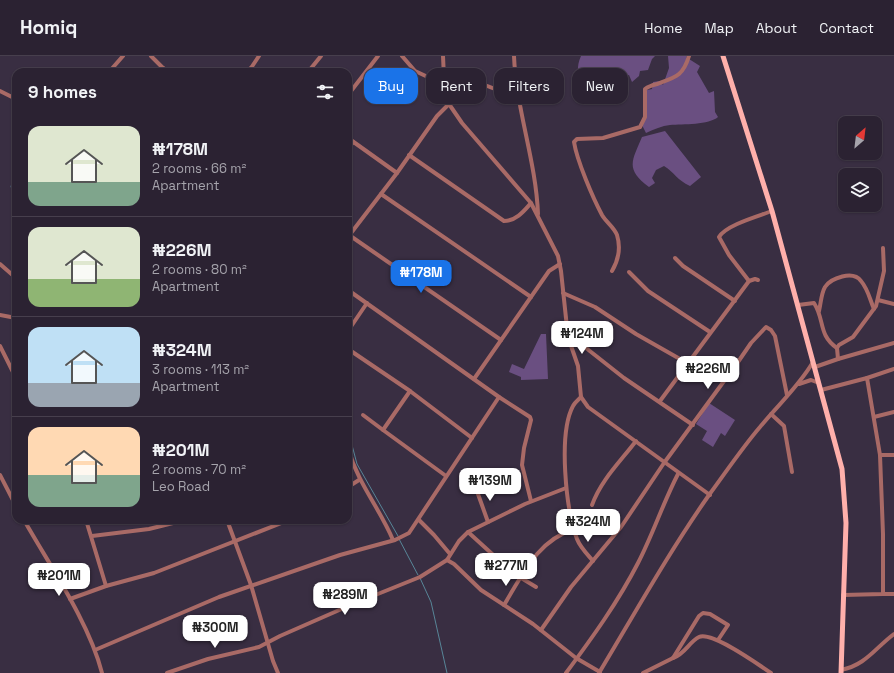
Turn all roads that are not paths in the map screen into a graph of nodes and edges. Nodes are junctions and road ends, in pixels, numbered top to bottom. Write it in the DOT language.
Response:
graph roads {
  1 [pos="123,56"];
  2 [pos="151,56"];
  3 [pos="259,56"];
  4 [pos="321,56"];
  5 [pos="378,56"];
  6 [pos="402,56"];
  7 [pos="444,56"];
  8 [pos="514,56"];
  9 [pos="689,56"];
  10 [pos="723,56"];
  11 [pos="112,68"];
  12 [pos="163,68"];
  13 [pos="251,68"];
  14 [pos="311,68"];
  15 [pos="443,68"];
  16 [pos="515,68"];
  17 [pos="426,76"];
  18 [pos="352,90"];
  19 [pos="0,91"];
  20 [pos="12,97"];
  21 [pos="450,104"];
  22 [pos="520,104"];
  23 [pos="353,142"];
  24 [pos="409,155"];
  25 [pos="397,173"];
  26 [pos="381,194"];
  27 [pos="531,203"];
  28 [pos="772,211"];
  29 [pos="538,215"];
  30 [pos="352,232"];
  31 [pos="352,238"];
  32 [pos="883,248"];
  33 [pos="674,258"];
  34 [pos="0,264"];
  35 [pos="560,264"];
  36 [pos="612,271"];
  37 [pos="629,272"];
  38 [pos="12,274"];
  39 [pos="758,280"];
  40 [pos="748,281"];
  41 [pos="352,293"];
  42 [pos="563,293"];
  43 [pos="531,297"];
  44 [pos="878,300"];
  45 [pos="735,301"];
  46 [pos="367,303"];
  47 [pos="894,304"];
  48 [pos="798,305"];
  49 [pos="874,310"];
  50 [pos="819,311"];
  51 [pos="0,315"];
  52 [pos="12,317"];
  53 [pos="352,325"];
  54 [pos="710,332"];
  55 [pos="501,340"];
  56 [pos="570,342"];
  57 [pos="894,343"];
  58 [pos="0,346"];
  59 [pos="837,348"];
  60 [pos="352,352"];
  61 [pos="838,359"];
  62 [pos="686,364"];
  63 [pos="814,364"];
  64 [pos="894,369"];
  65 [pos="12,370"];
  66 [pos="868,378"];
  67 [pos="474,379"];
  68 [pos="799,384"];
  69 [pos="820,384"];
  70 [pos="821,390"];
  71 [pos="410,391"];
  72 [pos="787,395"];
  73 [pos="499,397"];
  74 [pos="581,397"];
  75 [pos="660,401"];
  76 [pos="894,412"];
  77 [pos="771,414"];
  78 [pos="363,415"];
  79 [pos="874,417"];
  80 [pos="693,425"];
  81 [pos="383,430"];
  82 [pos="472,438"];
  83 [pos="636,441"];
  84 [pos="894,455"];
  85 [pos="880,456"];
  86 [pos="352,461"];
  87 [pos="664,463"];
  88 [pos="792,472"];
  89 [pos="678,474"];
  90 [pos="0,475"];
  91 [pos="446,476"];
  92 [pos="359,480"];
  93 [pos="482,481"];
  94 [pos="352,484"];
  95 [pos="566,488"];
  96 [pos="710,495"];
  97 [pos="12,498"];
  98 [pos="531,501"];
  99 [pos="592,505"];
  100 [pos="419,520"];
  101 [pos="488,522"];
  102 [pos="26,524"];
  103 [pos="88,524"];
  104 [pos="170,524"];
  105 [pos="229,524"];
  106 [pos="279,524"];
  107 [pos="574,529"];
  108 [pos="468,532"];
  109 [pos="92,536"];
  110 [pos="394,540"];
  111 [pos="235,541"];
  112 [pos="450,554"];
  113 [pos="447,560"];
  114 [pos="593,561"];
  115 [pos="521,578"];
  116 [pos="251,585"];
  117 [pos="106,586"];
  118 [pos="536,588"];
  119 [pos="883,594"];
  120 [pos="894,594"];
  121 [pos="843,595"];
  122 [pos="70,599"];
  123 [pos="504,605"];
  124 [pos="541,630"];
  125 [pos="894,634"];
  126 [pos="718,640"];
  127 [pos="269,642"];
  128 [pos="95,650"];
  129 [pos="576,658"];
  130 [pos="673,658"];
  131 [pos="599,672"];
  132 [pos="841,672"];
  133 [pos="102,673"];
  134 [pos="167,673"];
  135 [pos="278,673"];
  136 [pos="566,673"];
  137 [pos="643,673"];
  138 [pos="771,673"];
  1 -- 11 [label="street"];
  2 -- 12 [label="street"];
  3 -- 13 [label="street"];
  4 -- 14 [label="street"];
  5 -- 18 [label="street"];
  6 -- 17 [label="street"];
  7 -- 15 [label="street"];
  8 -- 16 [label="street"];
  9 -- 36 [label="street"];
  10 -- 28 [label="main road"];
  19 -- 20 [label="street"];
  21 -- 24 [label="street"];
  21 -- 27 [label="street"];
  22 -- 29 [label="street"];
  23 -- 25 [label="street"];
  24 -- 25 [label="street"];
  24 -- 27 [label="street"];
  25 -- 26 [label="street"];
  26 -- 30 [label="street"];
  26 -- 43 [label="street"];
  27 -- 29 [label="street"];
  28 -- 40 [label="street"];
  28 -- 48 [label="main road"];
  29 -- 35 [label="street"];
  31 -- 55 [label="street"];
  32 -- 44 [label="street"];
  33 -- 45 [label="street"];
  34 -- 38 [label="street"];
  35 -- 42 [label="street"];
  35 -- 43 [label="street"];
  37 -- 54 [label="street"];
  39 -- 40 [label="street"];
  40 -- 45 [label="street"];
  41 -- 46 [label="street"];
  42 -- 56 [label="street"];
  42 -- 62 [label="street"];
  43 -- 55 [label="street"];
  44 -- 47 [label="street"];
  44 -- 49 [label="street"];
  45 -- 54 [label="street"];
  46 -- 53 [label="street"];
  46 -- 67 [label="street"];
  48 -- 50 [label="street"];
  48 -- 63 [label="main road"];
  49 -- 50 [label="street"];
  49 -- 59 [label="street"];
  50 -- 59 [label="street"];
  51 -- 52 [label="street"];
  54 -- 62 [label="street"];
  55 -- 67 [label="street"];
  56 -- 74 [label="street"];
  56 -- 75 [label="street"];
  57 -- 61 [label="street"];
  58 -- 65 [label="street"];
  59 -- 61 [label="street"];
  60 -- 71 [label="street"];
  61 -- 63 [label="street"];
  62 -- 75 [label="street"];
  63 -- 68 [label="street"];
  63 -- 69 [label="main road"];
  64 -- 66 [label="street"];
  66 -- 70 [label="street"];
  66 -- 79 [label="street"];
  67 -- 73 [label="street"];
  68 -- 69 [label="street"];
  68 -- 72 [label="street"];
  69 -- 70 [label="main road"];
  70 -- 121 [label="main road"];
  71 -- 81 [label="street"];
  71 -- 82 [label="street"];
  72 -- 77 [label="street"];
  72 -- 80 [label="street"];
  73 -- 82 [label="street"];
  73 -- 98 [label="street"];
  74 -- 83 [label="street"];
  74 -- 95 [label="street"];
  75 -- 80 [label="street"];
  76 -- 79 [label="street"];
  77 -- 88 [label="street"];
  77 -- 96 [label="street"];
  78 -- 81 [label="street"];
  79 -- 85 [label="street"];
  80 -- 87 [label="street"];
  81 -- 91 [label="street"];
  82 -- 91 [label="street"];
  83 -- 87 [label="street"];
  83 -- 99 [label="street"];
  84 -- 85 [label="street"];
  85 -- 119 [label="street"];
  86 -- 92 [label="street"];
  87 -- 89 [label="street"];
  87 -- 114 [label="street"];
  89 -- 96 [label="street"];
  89 -- 129 [label="street"];
  90 -- 97 [label="street"];
  91 -- 100 [label="street"];
  92 -- 94 [label="street"];
  92 -- 110 [label="street"];
  93 -- 101 [label="street"];
  95 -- 98 [label="street"];
  95 -- 107 [label="street"];
  96 -- 131 [label="street"];
  98 -- 101 [label="street"];
  100 -- 110 [label="street"];
  100 -- 112 [label="street"];
  101 -- 108 [label="street"];
  102 -- 122 [label="street"];
  103 -- 109 [label="street"];
  104 -- 109 [label="street"];
  105 -- 111 [label="street"];
  106 -- 111 [label="street"];
  107 -- 114 [label="street"];
  107 -- 115 [label="street"];
  108 -- 112 [label="street"];
  108 -- 115 [label="street"];
  109 -- 117 [label="street"];
  110 -- 116 [label="street"];
  111 -- 116 [label="street"];
  111 -- 117 [label="street"];
  112 -- 113 [label="street"];
  113 -- 123 [label="street"];
  113 -- 127 [label="street"];
  114 -- 124 [label="street"];
  115 -- 118 [label="street"];
  115 -- 123 [label="street"];
  116 -- 127 [label="street"];
  116 -- 128 [label="street"];
  117 -- 122 [label="street"];
  119 -- 120 [label="street"];
  119 -- 121 [label="street"];
  121 -- 132 [label="main road"];
  122 -- 128 [label="street"];
  123 -- 124 [label="street"];
  124 -- 129 [label="street"];
  125 -- 132 [label="street"];
  126 -- 130 [label="street"];
  126 -- 130 [label="street"];
  126 -- 138 [label="street"];
  127 -- 134 [label="street"];
  127 -- 135 [label="street"];
  128 -- 133 [label="street"];
  129 -- 131 [label="street"];
  129 -- 136 [label="street"];
  130 -- 137 [label="street"];
}
